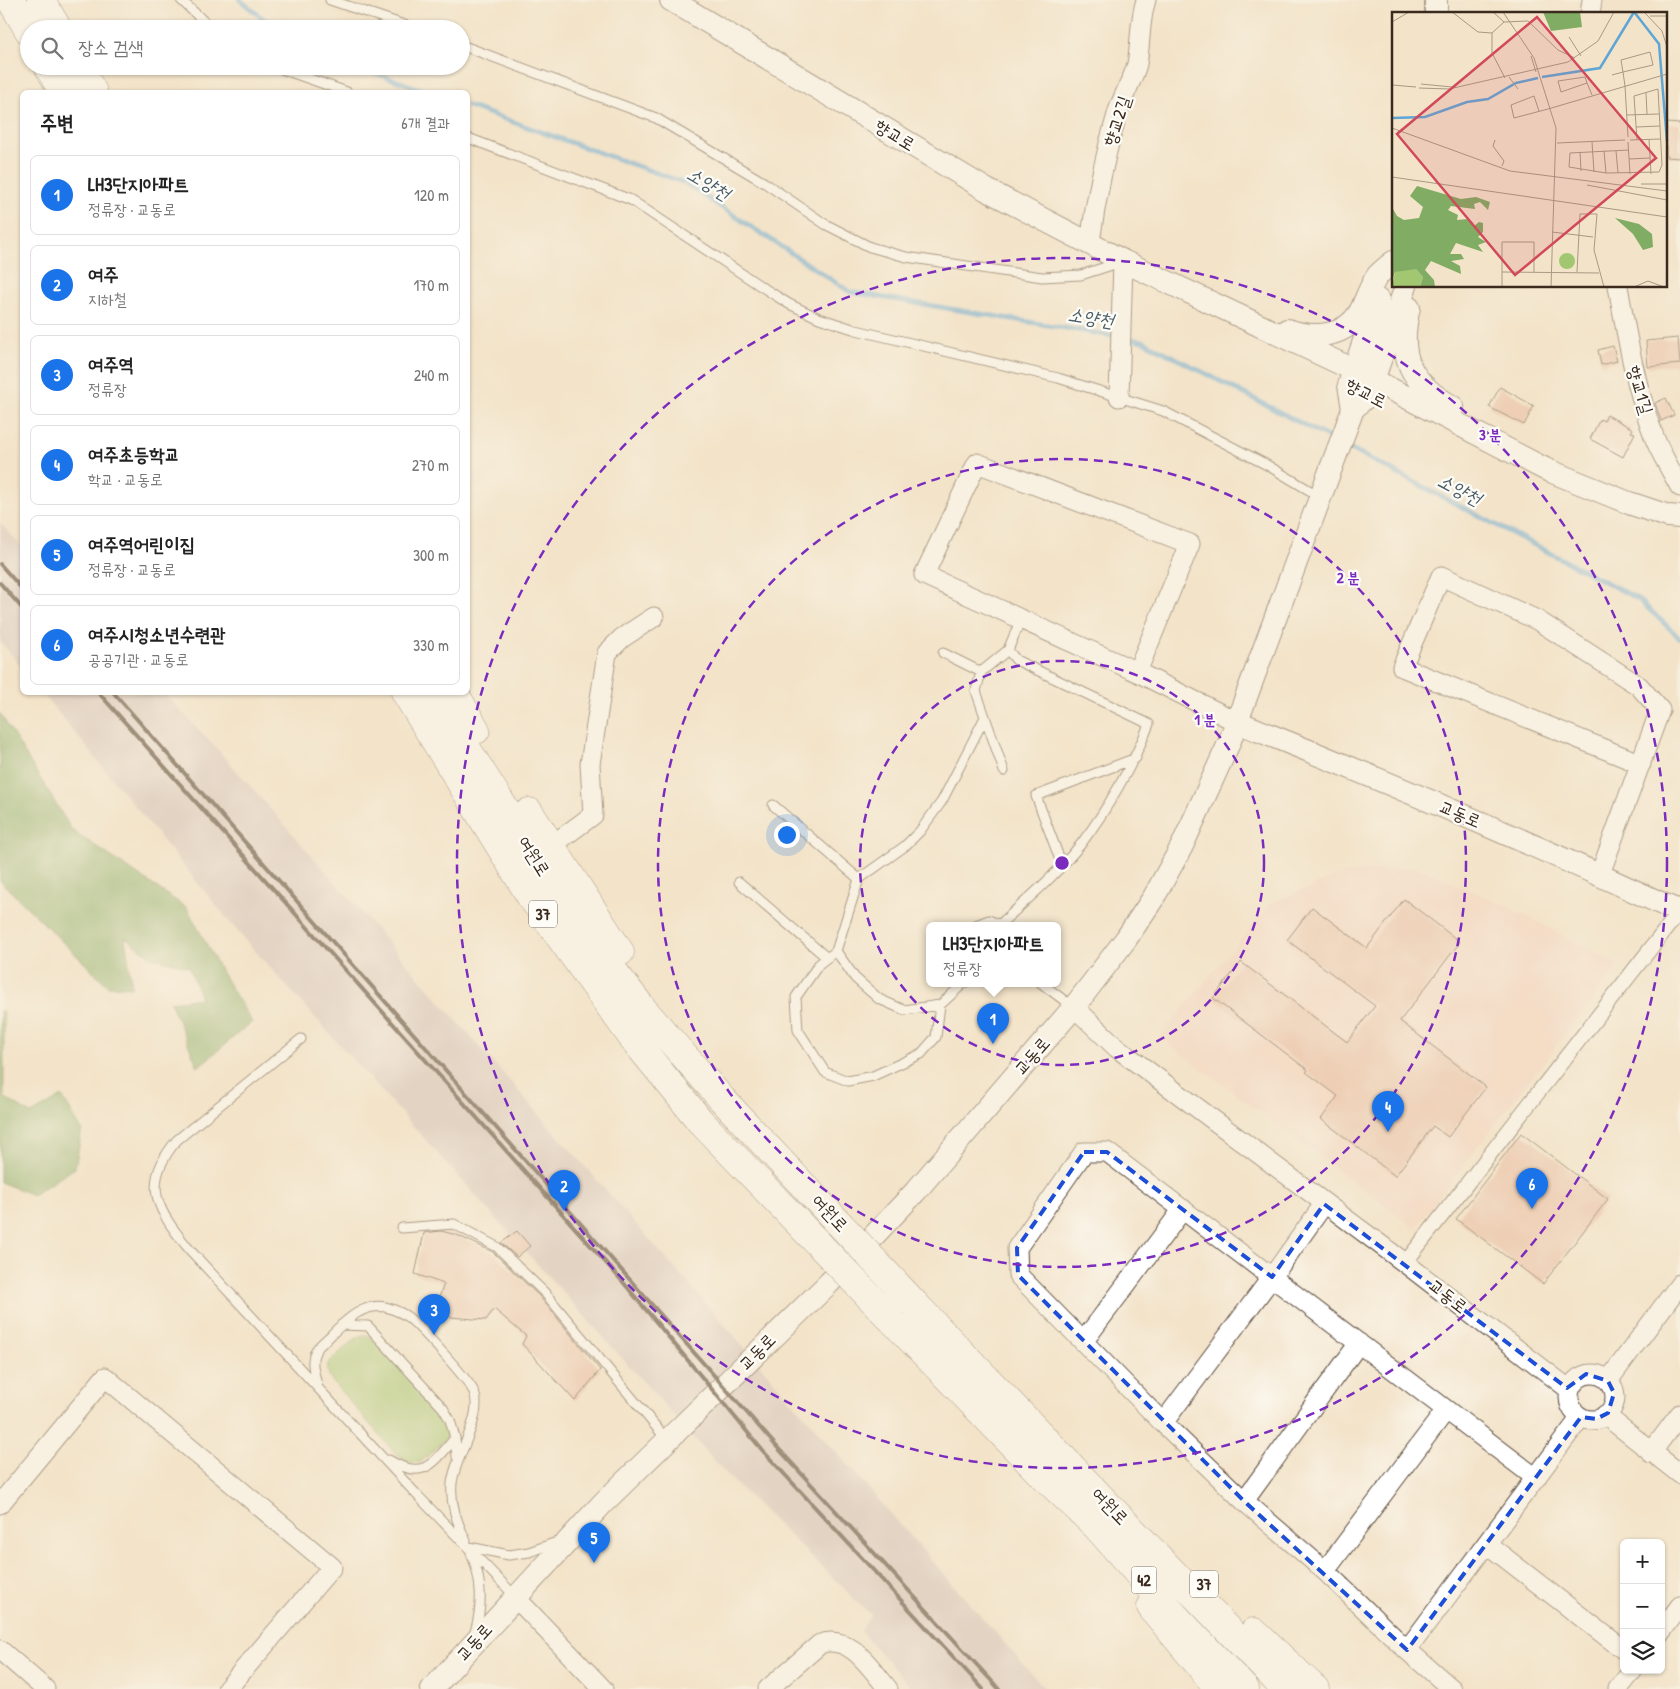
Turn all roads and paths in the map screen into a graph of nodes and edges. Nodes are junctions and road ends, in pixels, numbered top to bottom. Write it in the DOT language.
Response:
graph roads {
  1 [pos="12,0"];
  2 [pos="41,0"];
  3 [pos="181,0"];
  4 [pos="330,0"];
  5 [pos="670,0"];
  6 [pos="1146,0"];
  7 [pos="23,20"];
  8 [pos="53,20"];
  9 [pos="202,20"];
  10 [pos="389,20"];
  11 [pos="470,49"];
  12 [pos="53,75"];
  13 [pos="83,75"];
  14 [pos="299,75"];
  15 [pos="62,90"];
  16 [pos="92,90"];
  17 [pos="341,90"];
  18 [pos="470,139"];
  19 [pos="1090,242"];
  20 [pos="1123,261"];
  21 [pos="1392,262"];
  22 [pos="1392,265"];
  23 [pos="1405,288"];
  24 [pos="1414,288"];
  25 [pos="1618,288"];
  26 [pos="1238,315"];
  27 [pos="1120,392"];
  28 [pos="1357,394"];
  29 [pos="1505,447"];
  30 [pos="1680,487"];
  31 [pos="1321,492"];
  32 [pos="1680,517"];
  33 [pos="654,617"];
  34 [pos="1021,619"];
  35 [pos="1008,650"];
  36 [pos="943,653"];
  37 [pos="981,672"];
  38 [pos="1137,672"];
  39 [pos="407,695"];
  40 [pos="433,695"];
  41 [pos="456,695"];
  42 [pos="985,718"];
  43 [pos="1237,722"];
  44 [pos="1136,758"];
  45 [pos="1641,764"];
  46 [pos="1004,772"];
  47 [pos="773,805"];
  48 [pos="551,846"];
  49 [pos="1062,865"];
  50 [pos="1600,874"];
  51 [pos="859,879"];
  52 [pos="739,882"];
  53 [pos="1680,912"];
  54 [pos="1003,922"];
  55 [pos="836,950"];
  56 [pos="826,957"];
  57 [pos="960,987"];
  58 [pos="1046,987"];
  59 [pos="940,1006"];
  60 [pos="1074,1007"];
  61 [pos="643,1009"];
  62 [pos="301,1039"];
  63 [pos="1324,1204"];
  64 [pos="1183,1209"];
  65 [pos="402,1228"];
  66 [pos="1405,1263"];
  67 [pos="1272,1277"];
  68 [pos="1680,1284"];
  69 [pos="341,1325"];
  70 [pos="1083,1342"];
  71 [pos="1359,1343"];
  72 [pos="1608,1380"];
  73 [pos="317,1386"];
  74 [pos="1570,1390"];
  75 [pos="1446,1410"];
  76 [pos="1680,1414"];
  77 [pos="1605,1415"];
  78 [pos="1581,1417"];
  79 [pos="1163,1423"];
  80 [pos="455,1438"];
  81 [pos="667,1440"];
  82 [pos="1651,1453"];
  83 [pos="381,1455"];
  84 [pos="457,1460"];
  85 [pos="1040,1473"];
  86 [pos="1680,1474"];
  87 [pos="1536,1478"];
  88 [pos="1089,1485"];
  89 [pos="1244,1501"];
  90 [pos="0,1504"];
  91 [pos="572,1537"];
  92 [pos="1487,1544"];
  93 [pos="469,1547"];
  94 [pos="1325,1571"];
  95 [pos="516,1597"];
  96 [pos="1680,1606"];
  97 [pos="1663,1629"];
  98 [pos="472,1644"];
  99 [pos="1620,1647"];
  100 [pos="0,1650"];
  101 [pos="1407,1650"];
  102 [pos="1630,1674"];
  103 [pos="46,1689"];
  104 [pos="227,1689"];
  105 [pos="432,1689"];
  106 [pos="603,1689"];
  107 [pos="768,1689"];
  108 [pos="888,1689"];
  109 [pos="1219,1689"];
  110 [pos="1245,1689"];
  111 [pos="1285,1689"];
  112 [pos="1316,1689"];
  113 [pos="1452,1689"];
  114 [pos="1618,1689"];
  1 -- 7 [label="main road"];
  2 -- 8 [label="main road"];
  3 -- 9 [label="lane"];
  4 -- 10 [label="lane"];
  5 -- 19 [label="street, 향교로"];
  6 -- 19 [label="street, 향교2길"];
  11 -- 20 [label="lane"];
  12 -- 15 [label="main road"];
  13 -- 16 [label="main road"];
  14 -- 17 [label="lane"];
  18 -- 27 [label="lane"];
  19 -- 20 [label="street, 향교로"];
  20 -- 26 [label="street, 향교로"];
  20 -- 27 [label="street"];
  21 -- 26 [label="street"];
  22 -- 28 [label="street"];
  23 -- 28 [label="street"];
  24 -- 29 [label="street"];
  25 -- 30 [label="street, 향교1길"];
  26 -- 28 [label="street, 향교로"];
  27 -- 31 [label="lane"];
  28 -- 29 [label="street, 향교로"];
  28 -- 31 [label="street, 교동로"];
  29 -- 32 [label="street, 향교로"];
  31 -- 43 [label="street, 교동로"];
  33 -- 48 [label="street"];
  34 -- 35 [label="lane"];
  34 -- 38 [label="street"];
  34 -- 38 [label="street"];
  35 -- 37 [label="lane"];
  35 -- 44 [label="lane"];
  36 -- 37 [label="lane"];
  37 -- 42 [label="lane"];
  38 -- 43 [label="street"];
  39 -- 85 [label="main road, 여원로 / 37, bridge"];
  40 -- 61 [label="main road, 여원로 / 37"];
  41 -- 48 [label="main road"];
  42 -- 46 [label="lane"];
  42 -- 51 [label="lane"];
  43 -- 50 [label="street, 교동로"];
  43 -- 60 [label="street, 교동로"];
  44 -- 49 [label="lane"];
  44 -- 49 [label="lane"];
  45 -- 45 [label="street"];
  45 -- 50 [label="street"];
  47 -- 51 [label="lane"];
  48 -- 61 [label="main road"];
  49 -- 54 [label="lane"];
  50 -- 53 [label="street, 교동로"];
  51 -- 55 [label="lane"];
  52 -- 56 [label="lane"];
  53 -- 66 [label="street"];
  55 -- 56 [label="lane"];
  55 -- 59 [label="lane"];
  56 -- 59 [label="lane"];
  57 -- 59 [label="lane"];
  58 -- 60 [label="lane"];
  60 -- 63 [label="street, 교동로"];
  60 -- 81 [label="street, 교동로"];
  61 -- 88 [label="main road, 여원로 / 37, bridge"];
  62 -- 73 [label="lane"];
  63 -- 66 [label="street, 교동로"];
  63 -- 67 [label="street"];
  64 -- 67 [label="street"];
  64 -- 70 [label="street"];
  64 -- 70 [label="street"];
  65 -- 81 [label="lane"];
  66 -- 74 [label="street, 교동로"];
  67 -- 71 [label="street"];
  67 -- 79 [label="street"];
  68 -- 72 [label="street"];
  69 -- 73 [label="lane"];
  69 -- 80 [label="lane"];
  69 -- 84 [label="lane"];
  70 -- 79 [label="street"];
  71 -- 75 [label="street"];
  71 -- 89 [label="street"];
  72 -- 74 [label="street"];
  72 -- 77 [label="street"];
  73 -- 83 [label="lane"];
  74 -- 78 [label="street"];
  75 -- 87 [label="street"];
  75 -- 94 [label="street"];
  76 -- 82 [label="street"];
  77 -- 78 [label="street"];
  77 -- 82 [label="street"];
  78 -- 87 [label="street"];
  79 -- 89 [label="street"];
  80 -- 83 [label="lane"];
  80 -- 84 [label="lane"];
  81 -- 91 [label="street, 교동로"];
  82 -- 86 [label="street"];
  83 -- 93 [label="lane"];
  84 -- 93 [label="lane"];
  85 -- 109 [label="main road, 37"];
  85 -- 110 [label="main road, 여원로 / 42"];
  87 -- 92 [label="street"];
  88 -- 111 [label="main road, 여원로 / 42"];
  88 -- 112 [label="main road, 37"];
  89 -- 94 [label="street"];
  90 -- 104 [label="street"];
  91 -- 93 [label="lane"];
  91 -- 95 [label="street, 교동로"];
  92 -- 99 [label="street"];
  92 -- 101 [label="street"];
  93 -- 95 [label="lane"];
  93 -- 98 [label="lane"];
  94 -- 101 [label="street"];
  95 -- 98 [label="street, 교동로"];
  95 -- 106 [label="street"];
  96 -- 97 [label="street"];
  98 -- 105 [label="street, 교동로"];
  100 -- 103 [label="street"];
  101 -- 113 [label="street"];
  102 -- 114 [label="street"];
  107 -- 108 [label="street"];
}
